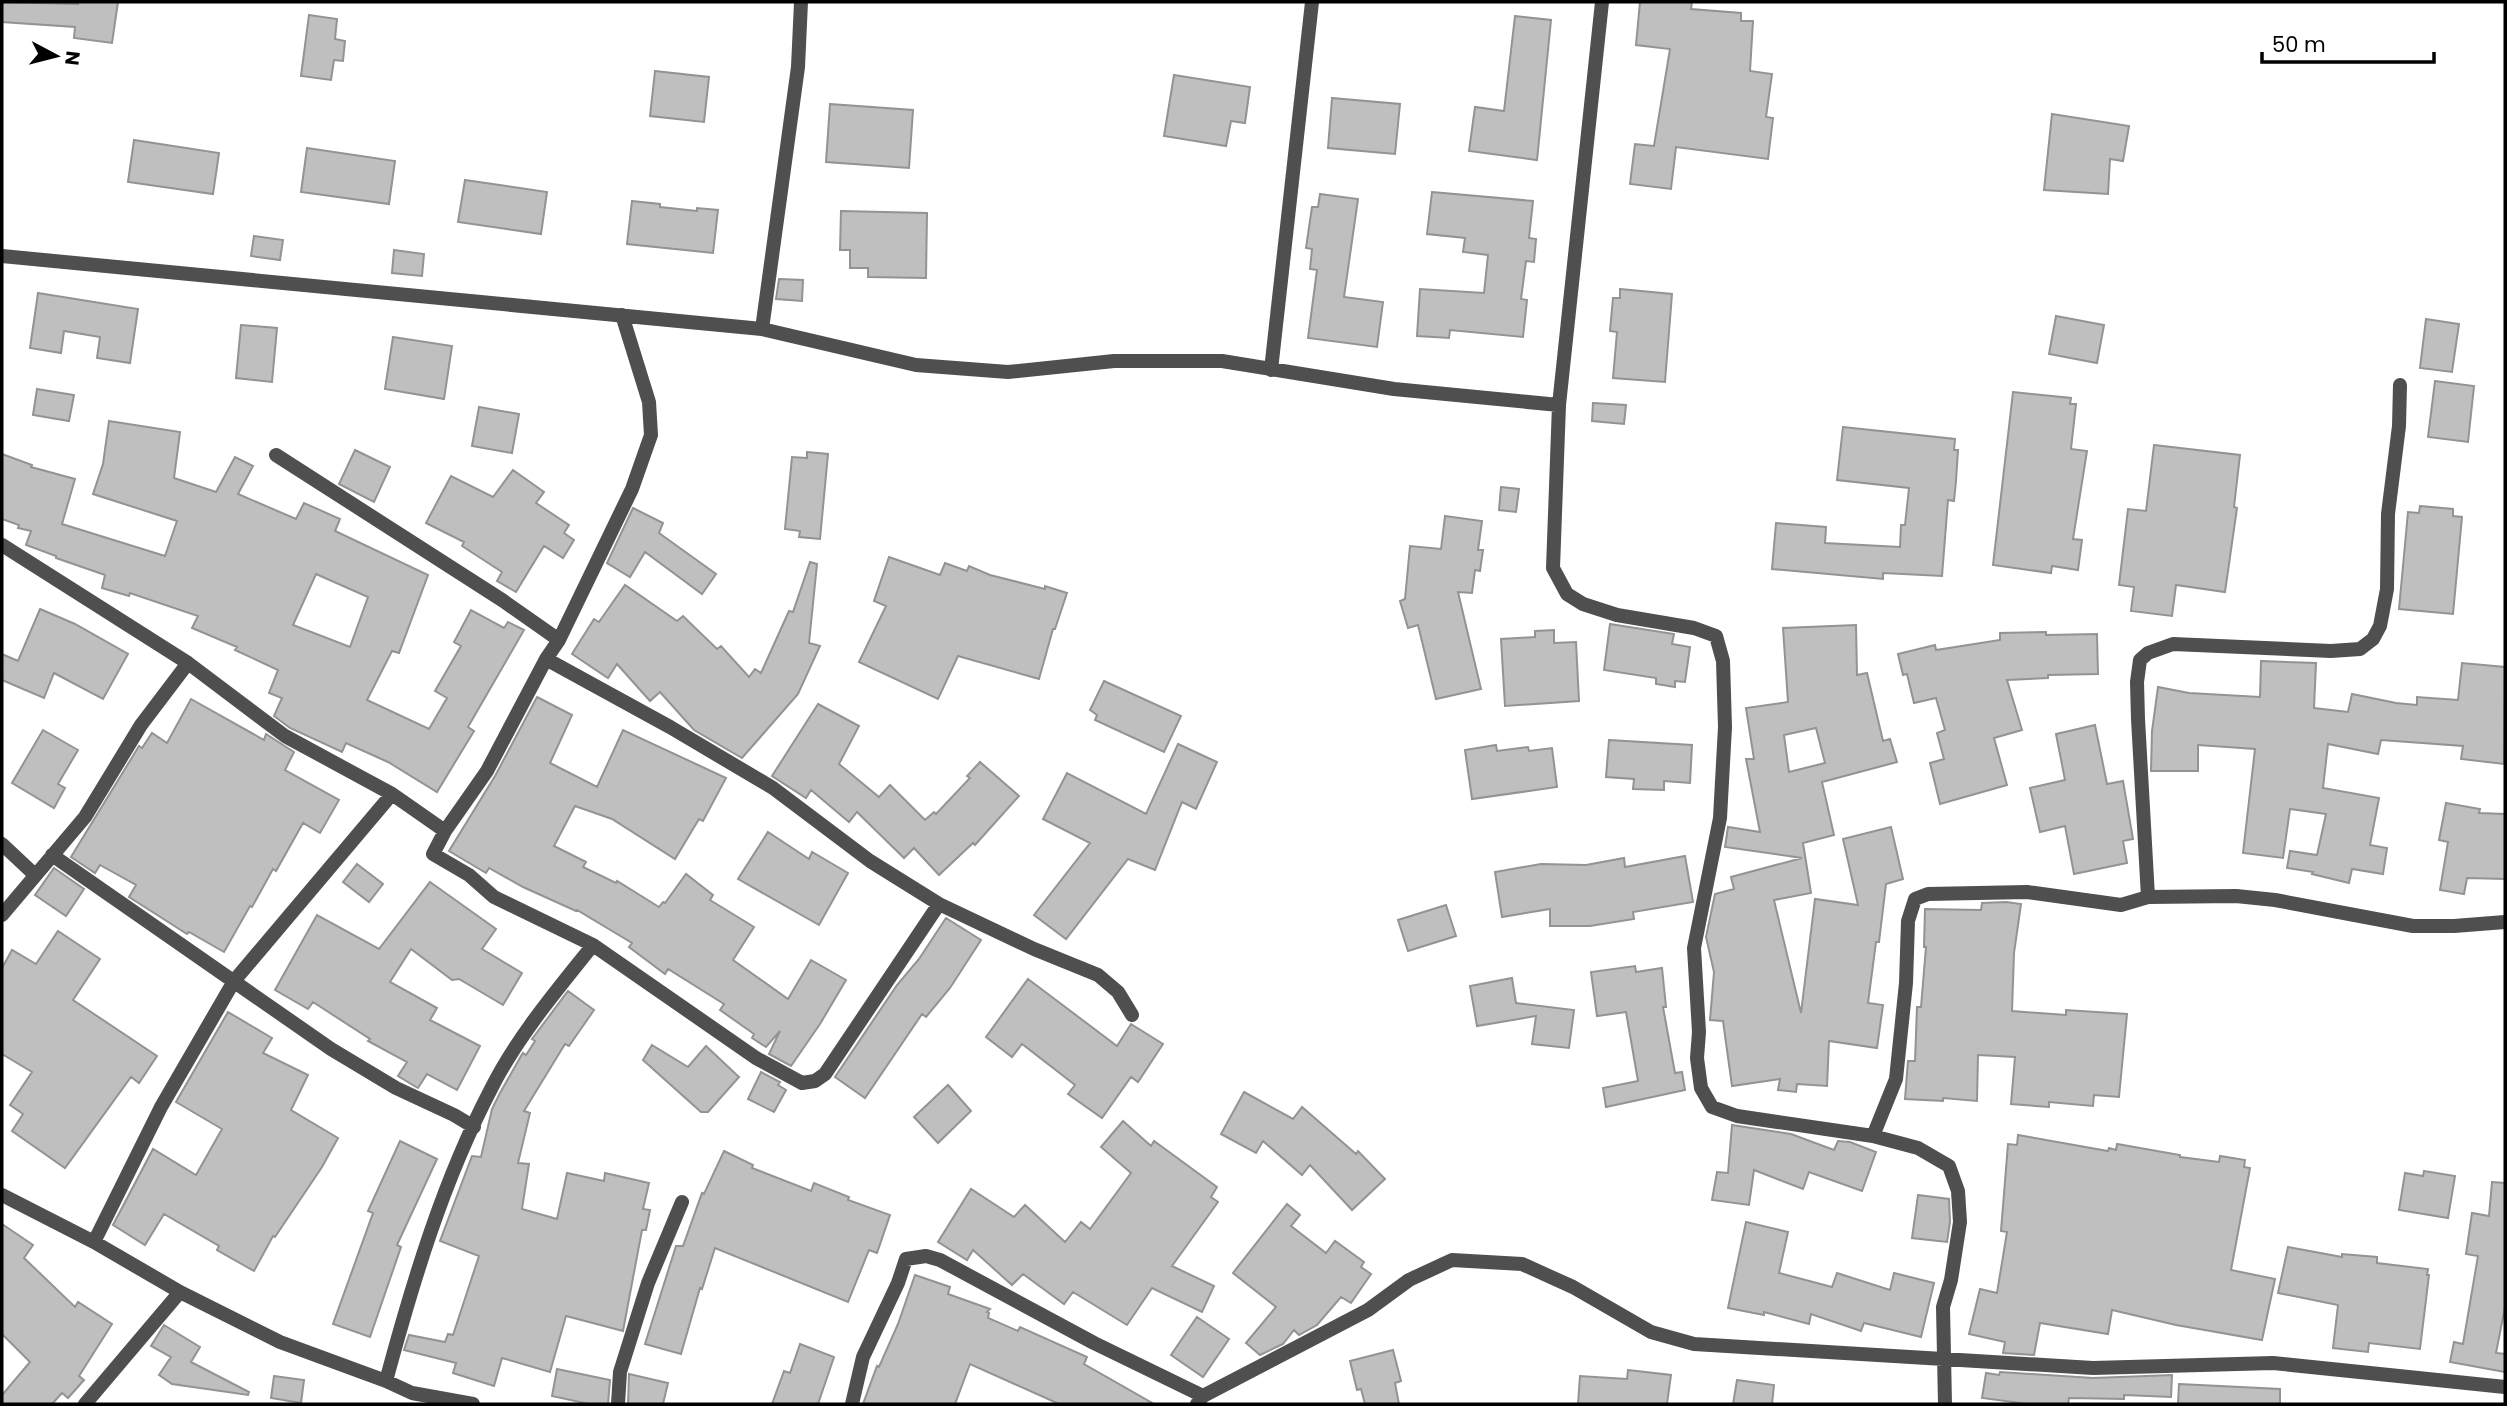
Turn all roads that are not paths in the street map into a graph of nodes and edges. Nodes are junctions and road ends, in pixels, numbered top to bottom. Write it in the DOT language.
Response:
graph roads {
  1 [pos="801,2"];
  2 [pos="1312,2"];
  3 [pos="1602,2"];
  4 [pos="2,256"];
  5 [pos="622,315"];
  6 [pos="762,329"];
  7 [pos="1271,370"];
  8 [pos="2400,385"];
  9 [pos="1559,405"];
  10 [pos="276,455"];
  11 [pos="3,549"];
  12 [pos="559,640"];
  13 [pos="546,659"];
  14 [pos="188,663"];
  15 [pos="392,794"];
  16 [pos="444,831"];
  17 [pos="2,844"];
  18 [pos="52,855"];
  19 [pos="35,875"];
  20 [pos="2148,897"];
  21 [pos="939,904"];
  22 [pos="2,915"];
  23 [pos="2505,922"];
  24 [pos="593,945"];
  25 [pos="234,981"];
  26 [pos="1132,1015"];
  27 [pos="474,1126"];
  28 [pos="1873,1136"];
  29 [pos="2,1195"];
  30 [pos="682,1202"];
  31 [pos="94,1242"];
  32 [pos="180,1292"];
  33 [pos="1943,1359"];
  34 [pos="386,1381"];
  35 [pos="2505,1387"];
  36 [pos="1200,1400"];
  37 [pos="85,1404"];
  38 [pos="473,1404"];
  39 [pos="618,1404"];
  40 [pos="852,1404"];
  41 [pos="1945,1404"];
  1 -- 6 [label="street"];
  2 -- 7 [label="street"];
  3 -- 9 [label="street"];
  4 -- 5 [label="street"];
  5 -- 6 [label="street"];
  5 -- 12 [label="street"];
  6 -- 7 [label="street"];
  7 -- 9 [label="street"];
  8 -- 20 [label="street"];
  9 -- 28 [label="street"];
  10 -- 12 [label="street"];
  11 -- 14 [label="street"];
  12 -- 13 [label="street"];
  13 -- 16 [label="street"];
  13 -- 21 [label="street"];
  14 -- 15 [label="street"];
  14 -- 18 [label="street"];
  15 -- 16 [label="street"];
  15 -- 25 [label="street"];
  16 -- 24 [label="street"];
  17 -- 19 [label="street"];
  18 -- 19 [label="street"];
  18 -- 25 [label="street"];
  19 -- 22 [label="street"];
  20 -- 23 [label="street"];
  20 -- 28 [label="street"];
  21 -- 24 [label="street"];
  21 -- 26 [label="street"];
  24 -- 27 [label="street"];
  25 -- 27 [label="street"];
  25 -- 31 [label="street"];
  27 -- 34 [label="street"];
  28 -- 33 [label="street"];
  29 -- 31 [label="street"];
  30 -- 39 [label="street"];
  31 -- 32 [label="street"];
  32 -- 34 [label="street"];
  32 -- 37 [label="street"];
  33 -- 35 [label="street"];
  33 -- 36 [label="street"];
  33 -- 41 [label="street"];
  34 -- 38 [label="street"];
  36 -- 40 [label="street"];
}
